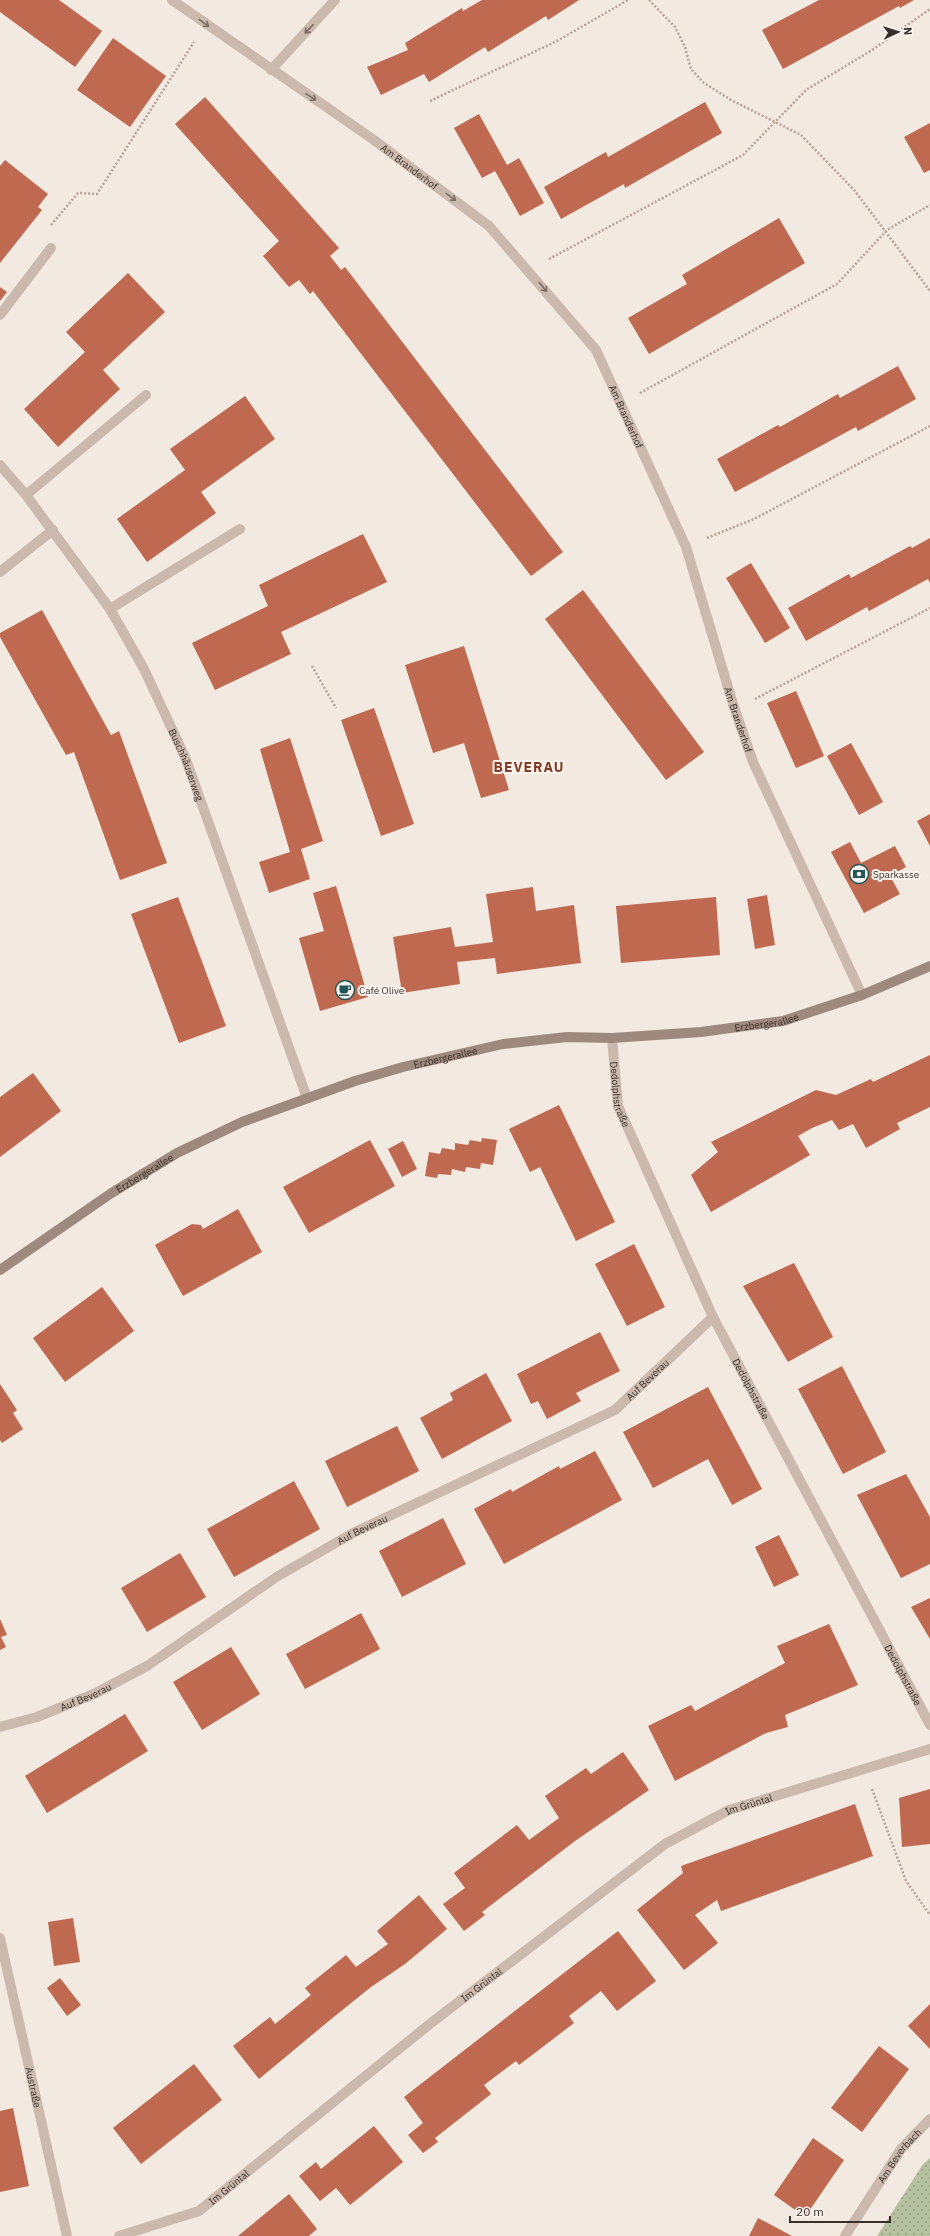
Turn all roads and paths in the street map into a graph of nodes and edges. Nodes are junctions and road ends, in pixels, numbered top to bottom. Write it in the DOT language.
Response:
graph roads {
  1 [pos="172,0"];
  2 [pos="335,0"];
  3 [pos="628,0"];
  4 [pos="649,0"];
  5 [pos="930,9"];
  6 [pos="206,24"];
  7 [pos="271,70"];
  8 [pos="430,101"];
  9 [pos="777,122"];
  10 [pos="930,205"];
  11 [pos="66,208"];
  12 [pos="886,230"];
  13 [pos="51,248"];
  14 [pos="570,248"];
  15 [pos="930,291"];
  16 [pos="0,315"];
  17 [pos="658,384"];
  18 [pos="146,395"];
  19 [pos="930,426"];
  20 [pos="0,466"];
  21 [pos="26,495"];
  22 [pos="240,529"];
  23 [pos="53,530"];
  24 [pos="686,547"];
  25 [pos="0,572"];
  26 [pos="930,608"];
  27 [pos="110,609"];
  28 [pos="312,666"];
  29 [pos="733,704"];
  30 [pos="336,708"];
  31 [pos="930,966"];
  32 [pos="862,995"];
  33 [pos="612,1038"];
  34 [pos="307,1098"];
  35 [pos="0,1270"];
  36 [pos="713,1317"];
  37 [pos="930,1725"];
  38 [pos="0,1727"];
  39 [pos="930,1749"];
  40 [pos="864,1768"];
  41 [pos="930,1915"];
  42 [pos="0,1938"];
  43 [pos="930,2119"];
  44 [pos="67,2236"];
  45 [pos="119,2236"];
  46 [pos="845,2236"];
  1 -- 6 [label="street, Am Branderhof, one-way"];
  2 -- 7 [label="street, one-way"];
  3 -- 8 [label="path"];
  4 -- 9 [label="path"];
  5 -- 9 [label="path"];
  6 -- 7 [label="street, Am Branderhof"];
  6 -- 11 [label="path"];
  7 -- 24 [label="street, Am Branderhof, one-way"];
  9 -- 12 [label="path"];
  9 -- 14 [label="path"];
  10 -- 12 [label="path"];
  12 -- 15 [label="path"];
  12 -- 17 [label="path"];
  13 -- 16 [label="street"];
  18 -- 21 [label="street"];
  19 -- 24 [label="path"];
  20 -- 21 [label="street, Buschhäuserweg"];
  21 -- 23 [label="street, Buschhäuserweg"];
  22 -- 27 [label="street"];
  23 -- 25 [label="street"];
  23 -- 27 [label="street, Buschhäuserweg"];
  24 -- 29 [label="street, Am Branderhof"];
  26 -- 29 [label="path"];
  27 -- 34 [label="street, Buschhäuserweg"];
  28 -- 30 [label="path"];
  29 -- 32 [label="street, Am Branderhof"];
  31 -- 32 [label="street, Erzbergerallee"];
  32 -- 33 [label="street, Erzbergerallee"];
  33 -- 34 [label="street, Erzbergerallee"];
  33 -- 36 [label="street, Dedolphstraße"];
  34 -- 35 [label="street, Erzbergerallee"];
  36 -- 37 [label="street, Dedolphstraße"];
  36 -- 38 [label="street, Auf Beverau"];
  39 -- 40 [label="street, Im Grüntal"];
  40 -- 41 [label="path"];
  40 -- 45 [label="street, Im Grüntal"];
  42 -- 44 [label="street, Austraße"];
  43 -- 46 [label="street, Am Beverbach"];
}
